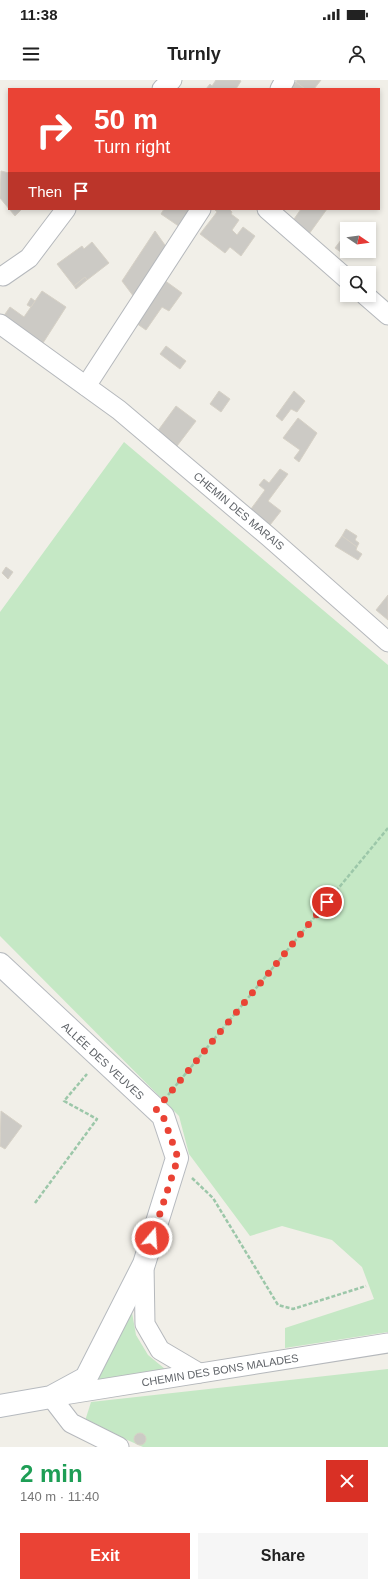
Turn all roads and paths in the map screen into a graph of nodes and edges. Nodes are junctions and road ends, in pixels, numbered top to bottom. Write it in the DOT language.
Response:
graph roads {
  1 [pos="172,80"];
  2 [pos="163,88"];
  3 [pos="65,210"];
  4 [pos="200,210"];
  5 [pos="268,210"];
  6 [pos="340,273"];
  7 [pos="3,276"];
  8 [pos="373,302"];
  9 [pos="388,315"];
  10 [pos="0,324"];
  11 [pos="86,386"];
  12 [pos="388,642"];
  13 [pos="388,828"];
  14 [pos="0,964"];
  15 [pos="100,1058"];
  16 [pos="156,1110"];
  17 [pos="173,1171"];
  18 [pos="34,1204"];
  19 [pos="144,1264"];
  20 [pos="366,1286"];
  21 [pos="388,1343"];
  22 [pos="199,1373"];
  23 [pos="51,1397"];
  24 [pos="0,1406"];
  25 [pos="119,1447"];
  1 -- 2 [label="street"];
  3 -- 7 [label="street"];
  4 -- 11 [label="street"];
  5 -- 6 [label="street"];
  8 -- 9 [label="street"];
  10 -- 11 [label="street, CHEMIN DES MARAIS"];
  11 -- 12 [label="street, CHEMIN DES MARAIS"];
  13 -- 16 [label="path"];
  14 -- 15 [label="street, ALLÉE DES VEUVES"];
  15 -- 16 [label="street, ALLÉE DES VEUVES"];
  15 -- 18 [label="path"];
  16 -- 17 [label="street, ALLÉE DES VEUVES"];
  17 -- 19 [label="street, ALLÉE DES VEUVES"];
  17 -- 20 [label="path"];
  19 -- 22 [label="street"];
  19 -- 23 [label="street, CHEMIN DES BONS MALADES"];
  21 -- 22 [label="street, CHEMIN DES BONS MALADES"];
  22 -- 23 [label="street, CHEMIN DES BONS MALADES"];
  23 -- 24 [label="street, CHEMIN DES BONS MALADES"];
  23 -- 25 [label="street"];
}
